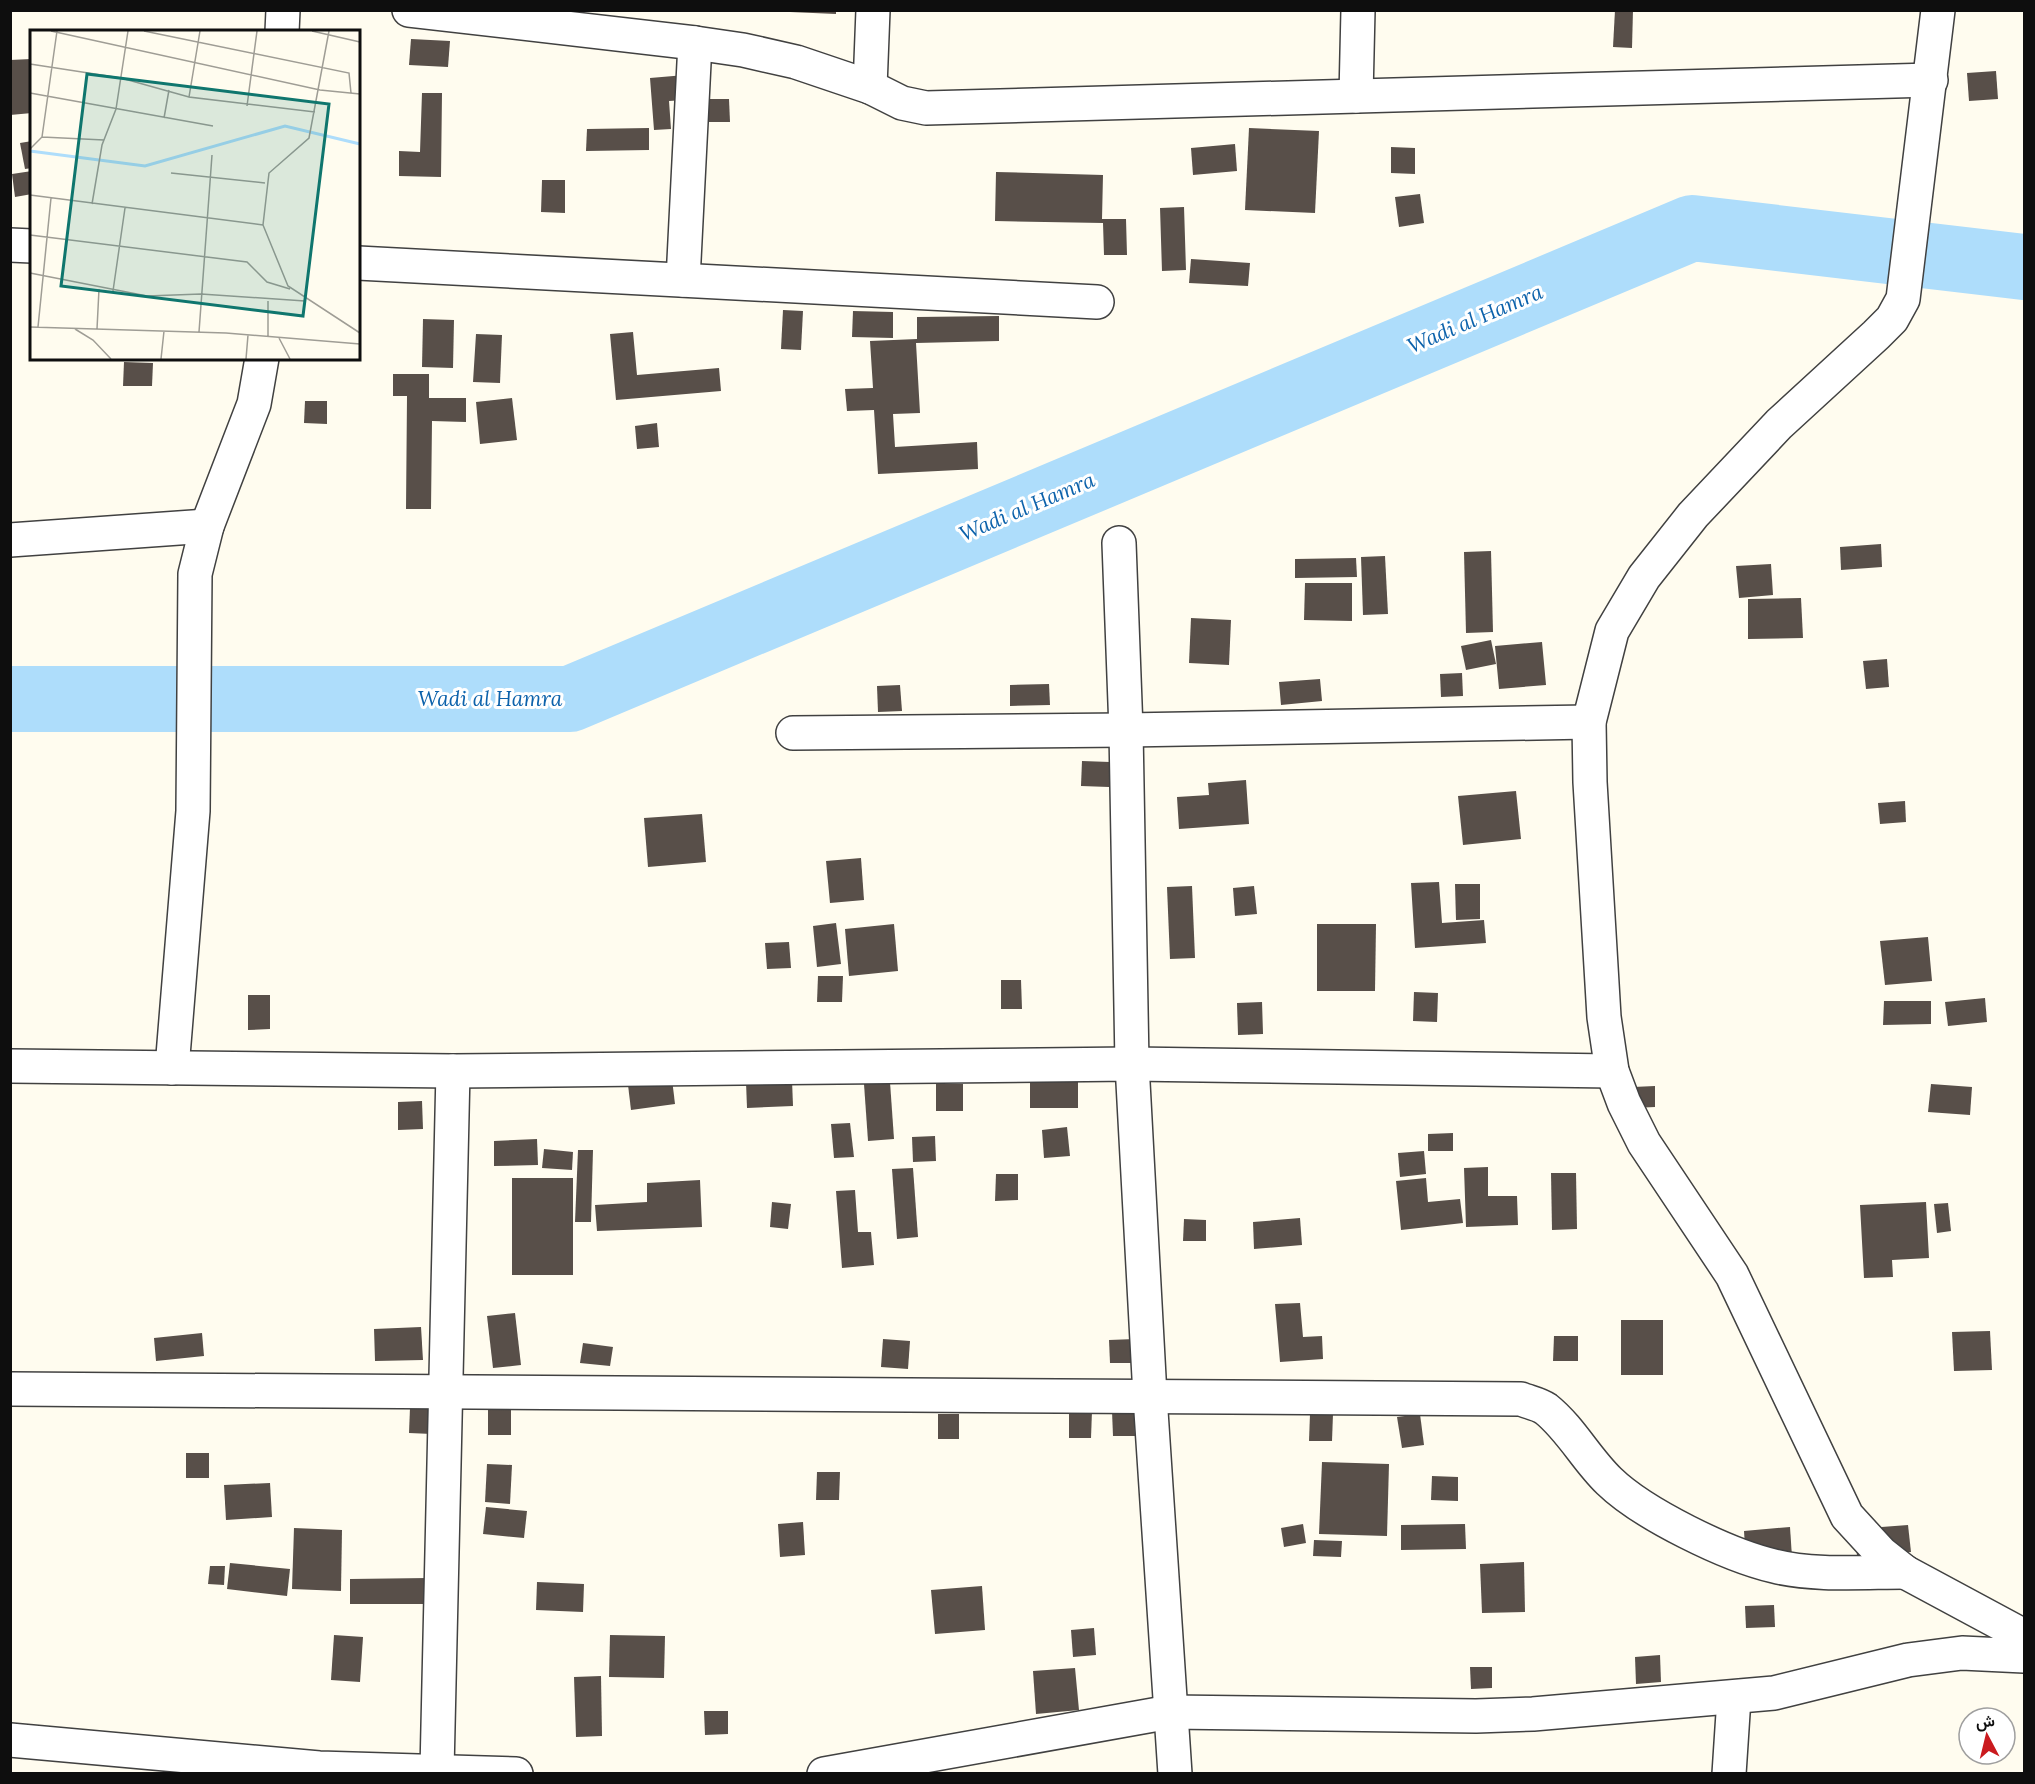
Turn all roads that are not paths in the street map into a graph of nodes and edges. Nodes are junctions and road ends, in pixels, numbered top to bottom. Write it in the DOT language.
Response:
graph roads {
  1 [pos="283,10"];
  2 [pos="409,10"];
  3 [pos="873,10"];
  4 [pos="1358,10"];
  5 [pos="1938,10"];
  6 [pos="282,30"];
  7 [pos="695,42"];
  8 [pos="1930,81"];
  9 [pos="870,87"];
  10 [pos="1356,96"];
  11 [pos="10,245"];
  12 [pos="30,246"];
  13 [pos="360,263"];
  14 [pos="683,280"];
  15 [pos="1097,302"];
  16 [pos="262,360"];
  17 [pos="207,526"];
  18 [pos="10,540"];
  19 [pos="1119,543"];
  20 [pos="1589,722"];
  21 [pos="1126,730"];
  22 [pos="793,733"];
  23 [pos="1132,1064"];
  24 [pos="10,1066"];
  25 [pos="172,1068"];
  26 [pos="453,1071"];
  27 [pos="1612,1071"];
  28 [pos="10,1389"];
  29 [pos="446,1392"];
  30 [pos="1150,1396"];
  31 [pos="1905,1572"];
  32 [pos="2025,1636"];
  33 [pos="2025,1656"];
  34 [pos="1734,1698"];
  35 [pos="1170,1712"];
  36 [pos="10,1740"];
  37 [pos="437,1770"];
  38 [pos="319,1771"];
  39 [pos="516,1773"];
  40 [pos="824,1773"];
  41 [pos="1174,1773"];
  42 [pos="1729,1773"];
  1 -- 6 [label="street"];
  2 -- 7 [label="street"];
  3 -- 9 [label="street"];
  4 -- 10 [label="street"];
  5 -- 8 [label="street"];
  7 -- 9 [label="street"];
  7 -- 14 [label="street"];
  8 -- 10 [label="street"];
  8 -- 20 [label="street"];
  9 -- 10 [label="street"];
  11 -- 12 [label="street"];
  13 -- 14 [label="street"];
  14 -- 15 [label="street"];
  16 -- 17 [label="street"];
  17 -- 18 [label="street"];
  17 -- 25 [label="street"];
  19 -- 21 [label="street"];
  20 -- 21 [label="street"];
  20 -- 27 [label="street"];
  21 -- 22 [label="street"];
  21 -- 23 [label="street"];
  23 -- 26 [label="street"];
  23 -- 27 [label="street"];
  23 -- 30 [label="street"];
  24 -- 25 [label="street"];
  25 -- 26 [label="street"];
  26 -- 29 [label="street"];
  27 -- 31 [label="street"];
  28 -- 29 [label="street"];
  29 -- 30 [label="street"];
  29 -- 37 [label="street"];
  30 -- 31 [label="street"];
  30 -- 35 [label="street"];
  31 -- 32 [label="street"];
  33 -- 34 [label="street"];
  34 -- 35 [label="street"];
  34 -- 42 [label="street"];
  35 -- 40 [label="street"];
  35 -- 41 [label="street"];
  36 -- 38 [label="street"];
  37 -- 38 [label="street"];
  37 -- 39 [label="street"];
}
